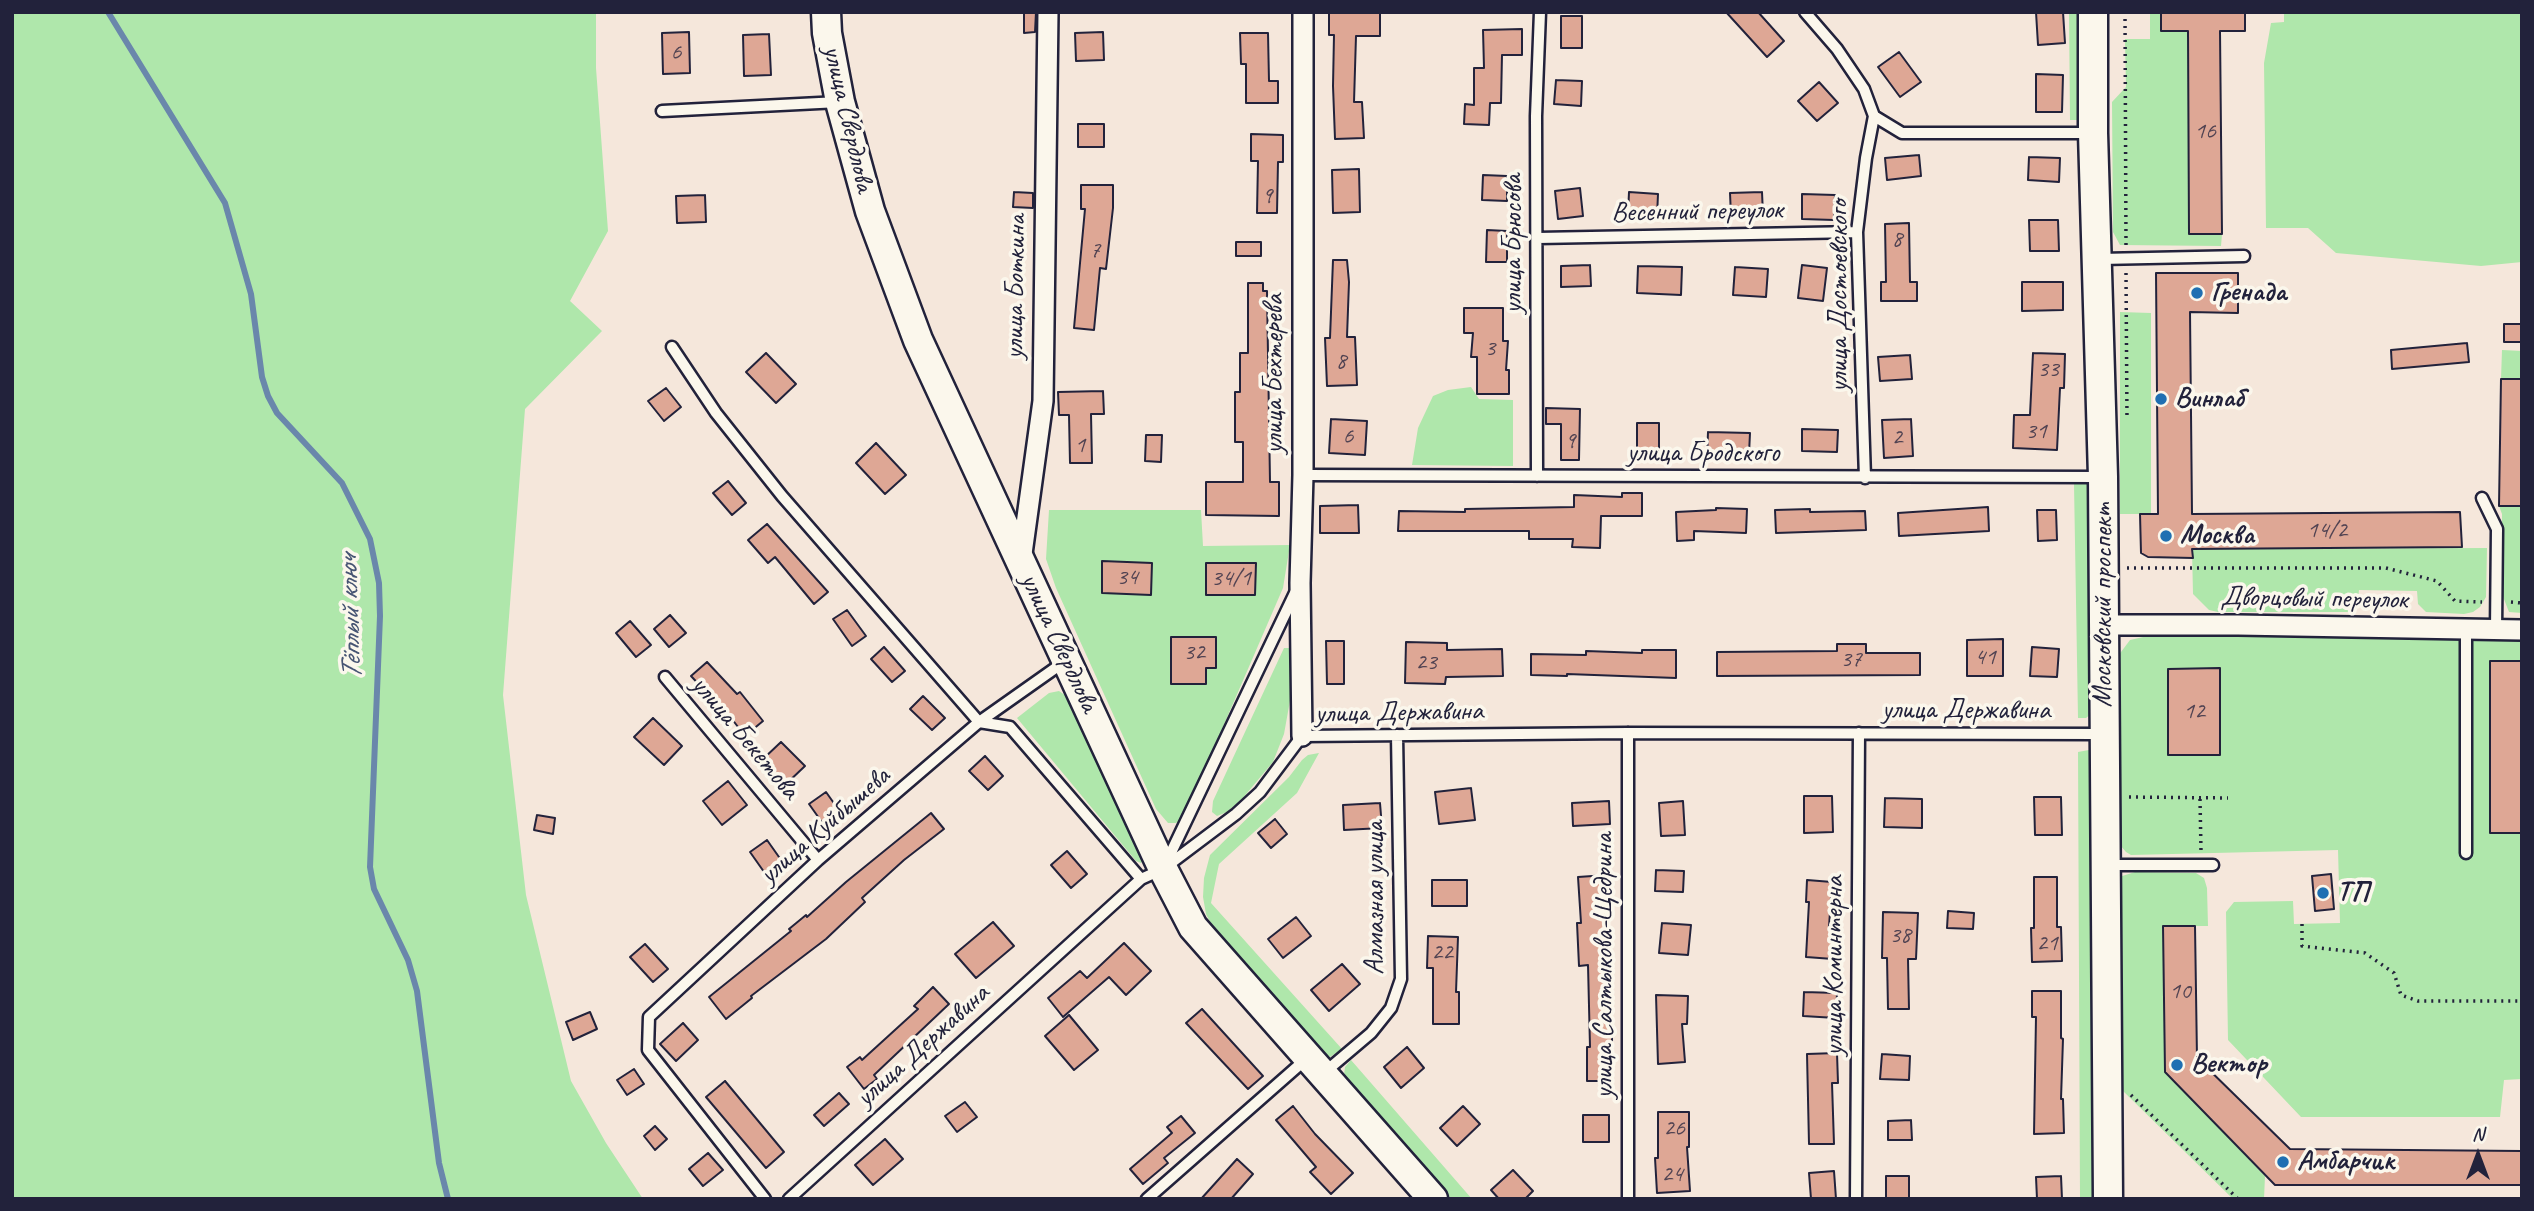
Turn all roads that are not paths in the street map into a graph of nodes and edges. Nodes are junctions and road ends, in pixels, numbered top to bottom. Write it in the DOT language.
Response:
graph roads {
  1 [pos="826,12"];
  2 [pos="1048,12"];
  3 [pos="1303,12"];
  4 [pos="1540,12"];
  5 [pos="1805,12"];
  6 [pos="2093,12"];
  7 [pos="840,102"];
  8 [pos="662,111"];
  9 [pos="1874,116"];
  10 [pos="2093,133"];
  11 [pos="1857,232"];
  12 [pos="1538,238"];
  13 [pos="2244,256"];
  14 [pos="2096,259"];
  15 [pos="672,347"];
  16 [pos="1303,475"];
  17 [pos="1537,475"];
  18 [pos="2103,477"];
  19 [pos="1865,478"];
  20 [pos="2482,498"];
  21 [pos="1021,561"];
  22 [pos="1300,583"];
  23 [pos="2105,625"];
  24 [pos="2466,630"];
  25 [pos="2496,630"];
  26 [pos="2522,630"];
  27 [pos="1067,660"];
  28 [pos="665,677"];
  29 [pos="979,722"];
  30 [pos="1628,733"];
  31 [pos="1859,733"];
  32 [pos="2105,734"];
  33 [pos="1397,735"];
  34 [pos="1302,736"];
  35 [pos="2466,853"];
  36 [pos="818,860"];
  37 [pos="2106,865"];
  38 [pos="2213,865"];
  39 [pos="1152,874"];
  40 [pos="1316,1065"];
  41 [pos="765,1199"];
  42 [pos="789,1199"];
  43 [pos="1147,1199"];
  44 [pos="1433,1199"];
  45 [pos="1628,1199"];
  46 [pos="1856,1199"];
  47 [pos="2108,1199"];
  1 -- 7 [label="street, улица Свердлова"];
  2 -- 21 [label="street, улица Боткина"];
  3 -- 16 [label="street, улица Бехтерева"];
  4 -- 12 [label="lane, улица Брюсова"];
  5 -- 9 [label="lane"];
  6 -- 10 [label="street, Московский проспект"];
  7 -- 8 [label="lane"];
  7 -- 21 [label="street, улица Свердлова"];
  9 -- 10 [label="lane"];
  9 -- 11 [label="lane, улица Достоевского"];
  10 -- 14 [label="street, Московский проспект"];
  11 -- 12 [label="lane, Весенний переулок"];
  11 -- 19 [label="lane, улица Достоевского"];
  12 -- 17 [label="lane, улица Брюсова"];
  13 -- 14 [label="lane"];
  14 -- 18 [label="street, Московский проспект"];
  15 -- 29 [label="lane"];
  16 -- 17 [label="lane, улица Бродского"];
  16 -- 22 [label="street, улица Бехтерева"];
  17 -- 19 [label="lane, улица Бродского"];
  18 -- 19 [label="lane, улица Бродского"];
  18 -- 23 [label="street, Московский проспект"];
  20 -- 25 [label="lane"];
  21 -- 27 [label="street, улица Свердлова"];
  22 -- 34 [label="street, улица Бехтерева"];
  22 -- 39 [label="lane"];
  23 -- 24 [label="street, Дворцовый переулок"];
  23 -- 32 [label="street, Московский проспект"];
  24 -- 25 [label="street, Дворцовый переулок"];
  24 -- 35 [label="lane"];
  25 -- 26 [label="street, Дворцовый переулок"];
  27 -- 29 [label="lane, улица Куйбышева"];
  27 -- 39 [label="street, улица Свердлова"];
  28 -- 36 [label="lane, улица Бекетова"];
  29 -- 36 [label="lane, улица Куйбышева"];
  29 -- 39 [label="lane"];
  30 -- 31 [label="lane, улица Державина"];
  30 -- 33 [label="lane, улица Державина"];
  30 -- 45 [label="lane, улица Салтыкова-Щедрина"];
  31 -- 32 [label="lane, улица Державина"];
  31 -- 46 [label="lane, улица Коминтерна"];
  32 -- 37 [label="street, Московский проспект"];
  33 -- 34 [label="lane, улица Державина"];
  33 -- 40 [label="lane, Алмазная улица"];
  34 -- 39 [label="lane, улица Державина"];
  36 -- 41 [label="lane, улица Куйбышева"];
  37 -- 38 [label="lane"];
  37 -- 47 [label="street, Московский проспект"];
  39 -- 40 [label="street, улица Свердлова"];
  39 -- 42 [label="lane, улица Державина"];
  40 -- 43 [label="lane, Алмазная улица"];
  40 -- 44 [label="street, улица Свердлова"];
}
